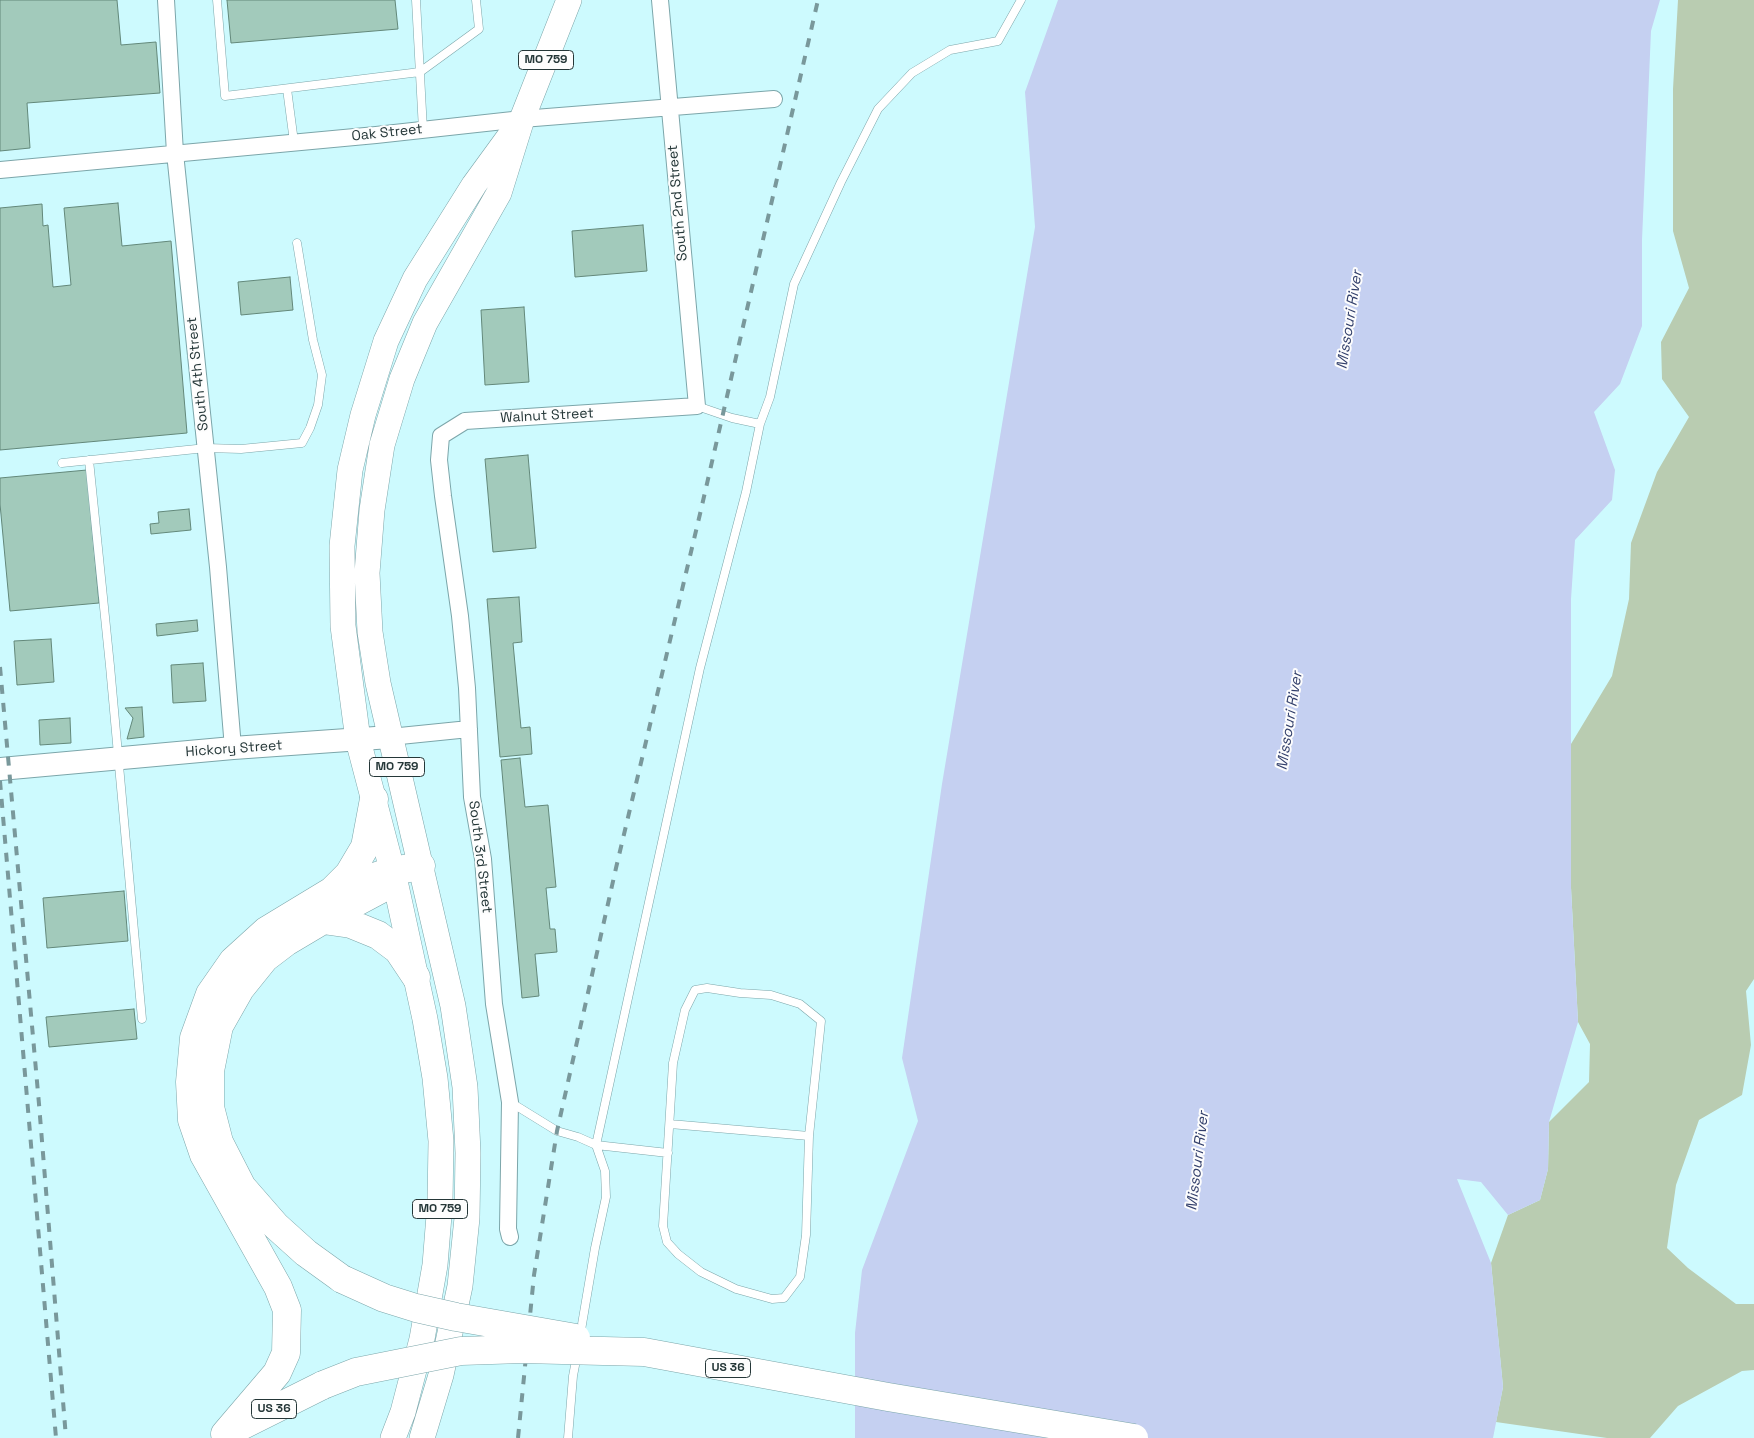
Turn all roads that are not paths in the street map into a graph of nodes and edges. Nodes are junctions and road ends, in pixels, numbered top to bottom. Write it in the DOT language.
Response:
graph roads {
  1 [pos="166,0"];
  2 [pos="218,0"];
  3 [pos="416,0"];
  4 [pos="476,0"];
  5 [pos="569,0"];
  6 [pos="660,0"];
  7 [pos="1020,0"];
  8 [pos="420,72"];
  9 [pos="286,89"];
  10 [pos="774,99"];
  11 [pos="669,106"];
  12 [pos="522,119"];
  13 [pos="423,130"];
  14 [pos="294,142"];
  15 [pos="175,153"];
  16 [pos="0,170"];
  17 [pos="297,242"];
  18 [pos="697,406"];
  19 [pos="760,424"];
  20 [pos="206,448"];
  21 [pos="89,460"];
  22 [pos="62,463"];
  23 [pos="441,477"];
  24 [pos="469,729"];
  25 [pos="390,737"];
  26 [pos="358,740"];
  27 [pos="233,748"];
  28 [pos="119,758"];
  29 [pos="0,769"];
  30 [pos="374,799"];
  31 [pos="421,866"];
  32 [pos="394,876"];
  33 [pos="332,891"];
  34 [pos="323,920"];
  35 [pos="416,977"];
  36 [pos="142,1019"];
  37 [pos="510,1102"];
  38 [pos="670,1124"];
  39 [pos="809,1136"];
  40 [pos="596,1145"];
  41 [pos="668,1153"];
  42 [pos="510,1237"];
  43 [pos="644,1352"];
  44 [pos="221,1436"];
  45 [pos="393,1438"];
  46 [pos="422,1438"];
  47 [pos="568,1438"];
  48 [pos="1134,1438"];
  1 -- 15 [label="street, South 4th Street"];
  2 -- 9 [label="lane"];
  3 -- 8 [label="lane"];
  4 -- 8 [label="lane"];
  5 -- 12 [label="main road, MO 759"];
  6 -- 11 [label="street, South 2nd Street"];
  7 -- 19 [label="lane"];
  8 -- 9 [label="lane"];
  8 -- 13 [label="lane"];
  9 -- 14 [label="lane"];
  10 -- 11 [label="street, Oak Street"];
  11 -- 12 [label="street, Oak Street"];
  11 -- 18 [label="street, South 2nd Street"];
  12 -- 13 [label="street, Oak Street"];
  12 -- 25 [label="main road, MO 759"];
  12 -- 26 [label="main road, MO 759"];
  13 -- 14 [label="street, Oak Street"];
  14 -- 15 [label="street, Oak Street"];
  15 -- 16 [label="street, Oak Street"];
  15 -- 20 [label="street, South 4th Street"];
  17 -- 20 [label="lane"];
  18 -- 19 [label="lane"];
  18 -- 23 [label="street, Walnut Street"];
  19 -- 40 [label="lane"];
  20 -- 21 [label="lane"];
  20 -- 27 [label="street, South 4th Street"];
  21 -- 22 [label="lane"];
  21 -- 28 [label="lane"];
  23 -- 24 [label="street, South 3rd Street"];
  24 -- 25 [label="street, Hickory Street"];
  24 -- 37 [label="street, South 3rd Street"];
  25 -- 26 [label="street, Hickory Street"];
  25 -- 31 [label="main road, MO 759"];
  26 -- 27 [label="street, Hickory Street"];
  26 -- 30 [label="main road, MO 759"];
  27 -- 28 [label="street, Hickory Street"];
  28 -- 29 [label="street, Hickory Street"];
  28 -- 36 [label="lane"];
  30 -- 32 [label="main road, MO 759"];
  30 -- 33 [label="highway"];
  31 -- 32 [label="highway"];
  31 -- 46 [label="main road, MO 759"];
  32 -- 33 [label="highway"];
  32 -- 34 [label="highway"];
  32 -- 35 [label="main road, MO 759"];
  33 -- 44 [label="highway"];
  34 -- 35 [label="highway"];
  34 -- 43 [label="highway, bridge"];
  35 -- 45 [label="main road, MO 759"];
  37 -- 40 [label="lane"];
  37 -- 42 [label="street, South 3rd Street"];
  38 -- 39 [label="lane"];
  38 -- 39 [label="lane"];
  38 -- 41 [label="lane"];
  39 -- 41 [label="lane"];
  40 -- 41 [label="lane"];
  40 -- 47 [label="lane"];
  43 -- 44 [label="highway, US 36, bridge"];
  43 -- 48 [label="highway, US 36, bridge"];
}
